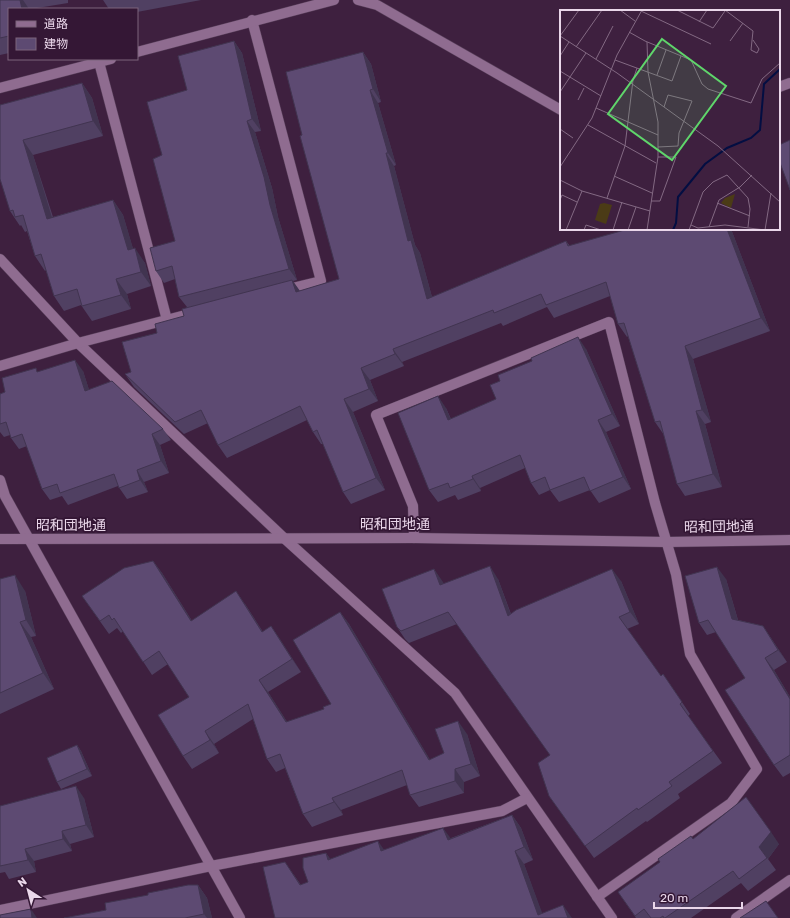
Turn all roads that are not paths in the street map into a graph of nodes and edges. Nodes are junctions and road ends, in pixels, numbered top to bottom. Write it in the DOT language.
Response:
graph roads {
  1 [pos="334,0"];
  2 [pos="358,0"];
  3 [pos="252,20"];
  4 [pos="138,52"];
  5 [pos="107,60"];
  6 [pos="99,62"];
  7 [pos="790,82"];
  8 [pos="780,87"];
  9 [pos="0,88"];
  10 [pos="560,109"];
  11 [pos="0,258"];
  12 [pos="275,293"];
  13 [pos="205,310"];
  14 [pos="167,320"];
  15 [pos="78,343"];
  16 [pos="0,366"];
  17 [pos="0,480"];
  18 [pos="414,538"];
  19 [pos="0,539"];
  20 [pos="29,539"];
  21 [pos="285,539"];
  22 [pos="790,540"];
  23 [pos="666,542"];
  24 [pos="527,798"];
  25 [pos="211,866"];
  26 [pos="790,880"];
  27 [pos="597,897"];
  28 [pos="0,910"];
  29 [pos="240,918"];
  30 [pos="612,918"];
  31 [pos="736,918"];
  1 -- 3 [label="street"];
  2 -- 10 [label="street"];
  3 -- 4 [label="street"];
  3 -- 12 [label="street"];
  5 -- 6 [label="street"];
  6 -- 9 [label="street"];
  6 -- 14 [label="street"];
  7 -- 8 [label="street"];
  11 -- 15 [label="street"];
  13 -- 14 [label="street"];
  14 -- 15 [label="street"];
  15 -- 16 [label="street"];
  15 -- 21 [label="street"];
  17 -- 20 [label="street"];
  18 -- 21 [label="street, 昭和団地通"];
  18 -- 23 [label="street, 昭和団地通"];
  18 -- 23 [label="street"];
  19 -- 20 [label="street, 昭和団地通"];
  20 -- 21 [label="street, 昭和団地通"];
  20 -- 25 [label="street"];
  21 -- 24 [label="street"];
  22 -- 23 [label="street, 昭和団地通"];
  23 -- 27 [label="street"];
  24 -- 25 [label="street"];
  24 -- 27 [label="street"];
  25 -- 28 [label="street"];
  25 -- 29 [label="street"];
  26 -- 31 [label="street"];
  27 -- 30 [label="street"];
}
